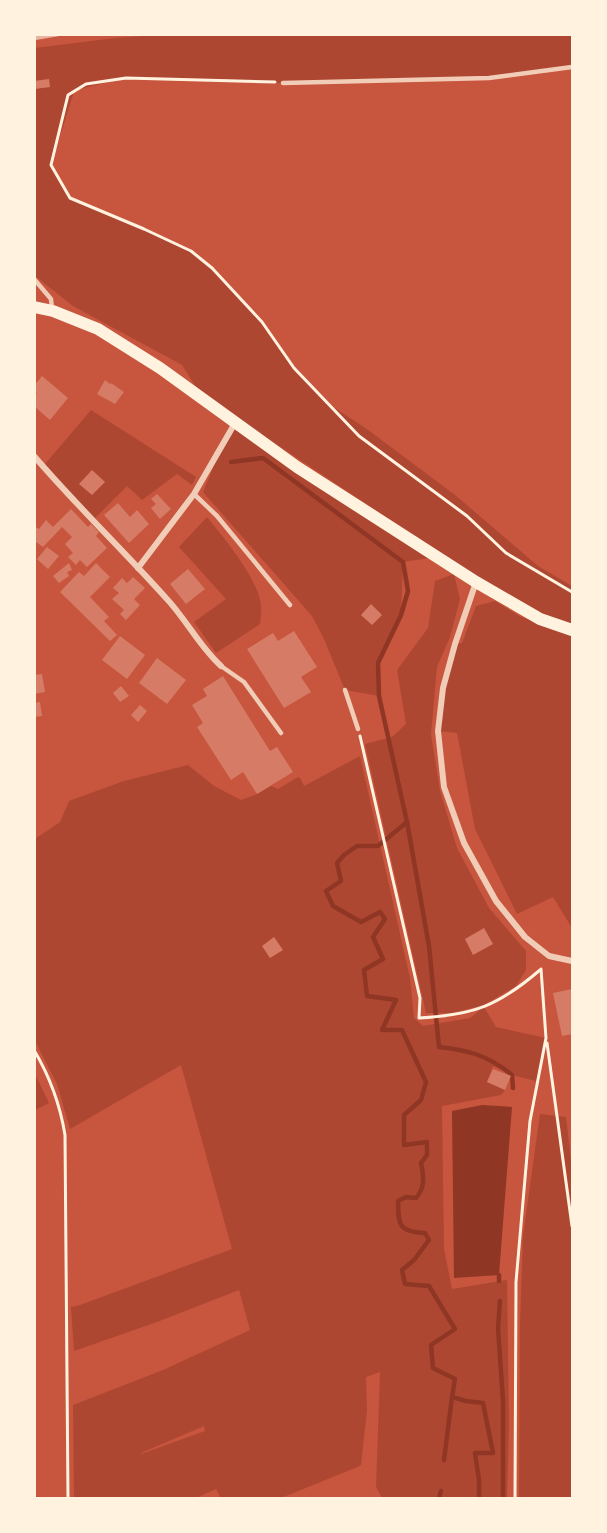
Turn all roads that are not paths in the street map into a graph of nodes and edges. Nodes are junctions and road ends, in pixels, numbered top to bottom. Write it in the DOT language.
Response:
graph roads {
  1 [pos="573,68"];
  2 [pos="283,83"];
  3 [pos="34,279"];
  4 [pos="34,307"];
  5 [pos="53,311"];
  6 [pos="236,423"];
  7 [pos="34,456"];
  8 [pos="194,494"];
  9 [pos="138,568"];
  10 [pos="476,582"];
  11 [pos="290,605"];
  12 [pos="573,630"];
  13 [pos="221,666"];
  14 [pos="345,690"];
  15 [pos="358,729"];
  16 [pos="281,733"];
  17 [pos="573,962"];
  1 -- 2 [label="lane"];
  3 -- 5 [label="lane"];
  4 -- 5 [label="main road"];
  5 -- 6 [label="main road"];
  6 -- 8 [label="street"];
  6 -- 10 [label="main road"];
  7 -- 9 [label="street"];
  8 -- 9 [label="street"];
  8 -- 11 [label="lane"];
  9 -- 13 [label="street"];
  10 -- 12 [label="main road"];
  10 -- 17 [label="street"];
  13 -- 16 [label="lane"];
  14 -- 15 [label="lane"];
}
